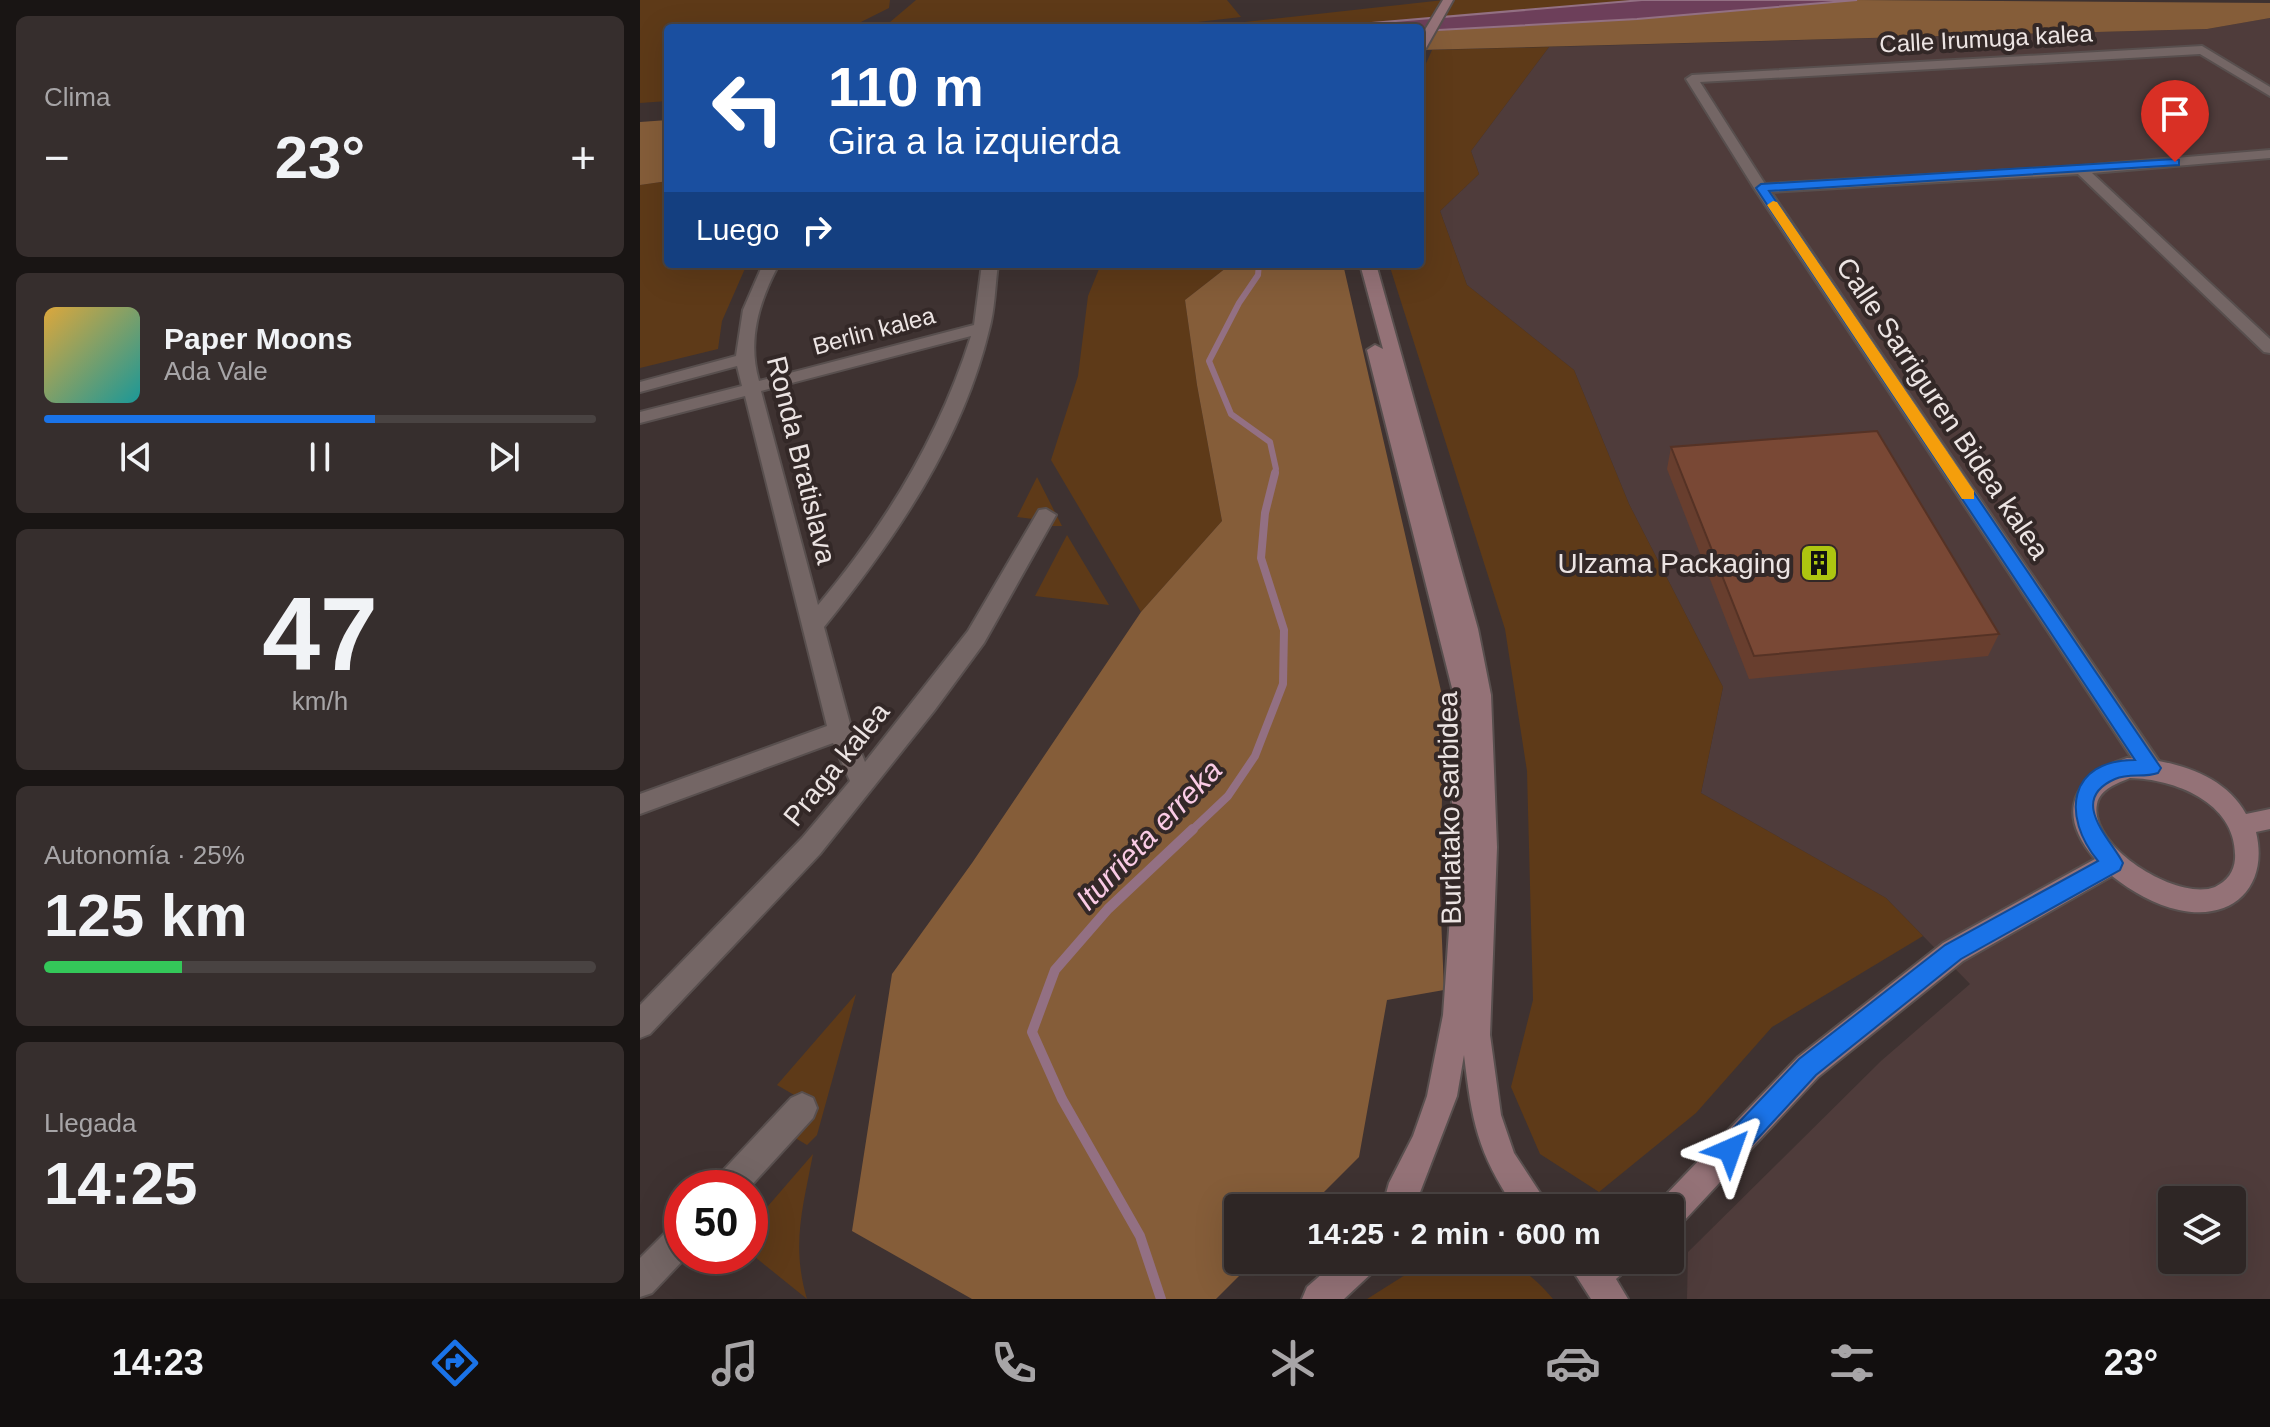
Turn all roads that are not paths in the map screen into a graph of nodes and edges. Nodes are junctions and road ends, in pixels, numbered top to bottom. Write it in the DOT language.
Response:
graph roads {
  1 [pos="1440,0"];
  2 [pos="1448,0"];
  3 [pos="1424,25"];
  4 [pos="1424,41"];
  5 [pos="1692,79"];
  6 [pos="2270,92"];
  7 [pos="2270,154"];
  8 [pos="2081,170"];
  9 [pos="1761,188"];
  10 [pos="769,268"];
  11 [pos="990,268"];
  12 [pos="1354,268"];
  13 [pos="1369,268"];
  14 [pos="982,328"];
  15 [pos="2270,348"];
  16 [pos="744,359"];
  17 [pos="640,387"];
  18 [pos="749,389"];
  19 [pos="640,418"];
  20 [pos="1046,515"];
  21 [pos="813,626"];
  22 [pos="840,731"];
  23 [pos="2151,768"];
  24 [pos="863,784"];
  25 [pos="640,804"];
  26 [pos="2258,822"];
  27 [pos="2112,863"];
  28 [pos="640,1025"];
  29 [pos="802,1108"];
  30 [pos="745,1170"];
  31 [pos="1402,1194"];
  32 [pos="1524,1194"];
  33 [pos="1684,1198"];
  34 [pos="664,1256"];
  35 [pos="1347,1274"];
  36 [pos="640,1281"];
  37 [pos="1319,1299"];
  1 -- 3 [label="main road"];
  2 -- 4 [label="main road"];
  5 -- 6 [label="street, Calle Irumuga kalea"];
  5 -- 9 [label="street, Calle Sarriguren Bidea kalea"];
  7 -- 8 [label="street"];
  8 -- 9 [label="street"];
  8 -- 15 [label="street"];
  9 -- 23 [label="street, Calle Sarriguren Bidea kalea"];
  10 -- 16 [label="street, Ronda Bratislava"];
  11 -- 14 [label="street, Ronda Bratislava"];
  12 -- 31 [label="main road, Burlatako sarbidea"];
  13 -- 32 [label="main road, Burlatako sarbidea"];
  14 -- 18 [label="street, Berlin kalea"];
  14 -- 21 [label="street, Ronda Bratislava"];
  16 -- 17 [label="street"];
  16 -- 18 [label="street, Ronda Bratislava"];
  18 -- 19 [label="street, Berlin kalea"];
  18 -- 21 [label="street, Ronda Bratislava"];
  20 -- 24 [label="street, Praga kalea"];
  21 -- 22 [label="street, Ronda Bratislava"];
  22 -- 24 [label="street, Ronda Bratislava"];
  22 -- 25 [label="street"];
  23 -- 26 [label="main road"];
  23 -- 27 [label="main road"];
  24 -- 28 [label="street, Praga kalea"];
  26 -- 27 [label="main road"];
  27 -- 33 [label="main road"];
  29 -- 30 [label="street"];
  34 -- 36 [label="street"];
  35 -- 37 [label="main road"];
}
